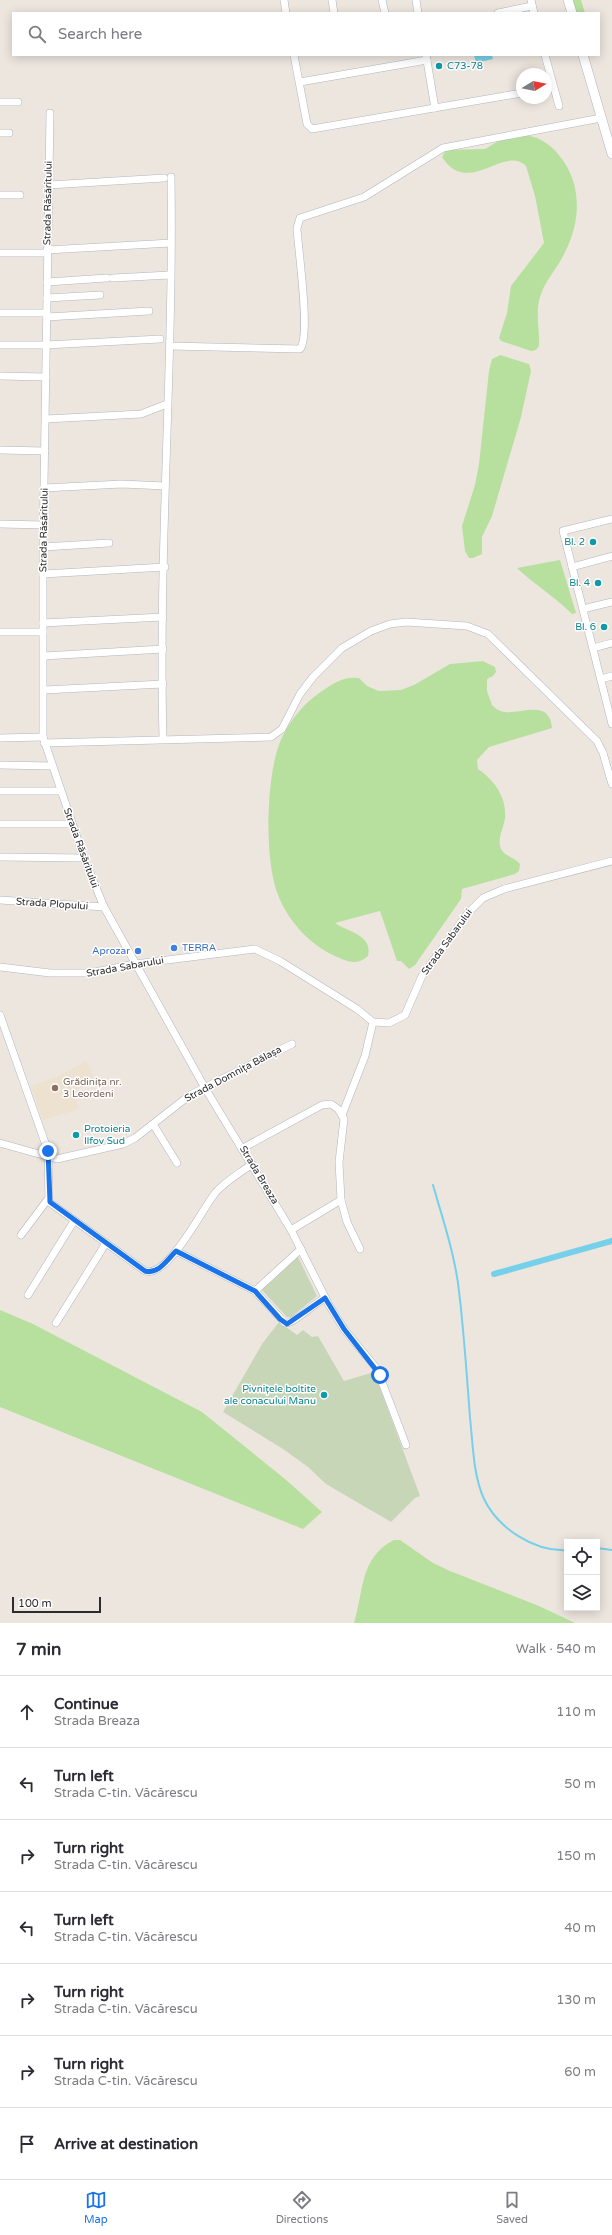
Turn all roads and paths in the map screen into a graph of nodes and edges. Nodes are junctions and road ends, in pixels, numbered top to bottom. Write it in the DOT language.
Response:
graph roads {
  1 [pos="284,0"];
  2 [pos="332,0"];
  3 [pos="382,0"];
  4 [pos="416,0"];
  5 [pos="568,0"];
  6 [pos="532,6"];
  7 [pos="286,12"];
  8 [pos="334,12"];
  9 [pos="385,12"];
  10 [pos="418,12"];
  11 [pos="503,12"];
  12 [pos="572,12"];
  13 [pos="294,56"];
  14 [pos="545,56"];
  15 [pos="584,56"];
  16 [pos="426,57"];
  17 [pos="300,82"];
  18 [pos="554,87"];
  19 [pos="516,94"];
  20 [pos="0,102"];
  21 [pos="18,102"];
  22 [pos="559,106"];
  23 [pos="435,108"];
  24 [pos="50,113"];
  25 [pos="602,118"];
  26 [pos="0,133"];
  27 [pos="9,133"];
  28 [pos="612,154"];
  29 [pos="49,185"];
  30 [pos="0,195"];
  31 [pos="20,195"];
  32 [pos="171,243"];
  33 [pos="47,251"];
  34 [pos="0,253"];
  35 [pos="170,275"];
  36 [pos="47,282"];
  37 [pos="100,295"];
  38 [pos="47,298"];
  39 [pos="149,311"];
  40 [pos="0,313"];
  41 [pos="47,315"];
  42 [pos="160,339"];
  43 [pos="0,345"];
  44 [pos="46,346"];
  45 [pos="170,346"];
  46 [pos="0,376"];
  47 [pos="46,377"];
  48 [pos="167,404"];
  49 [pos="46,419"];
  50 [pos="0,450"];
  51 [pos="45,451"];
  52 [pos="165,486"];
  53 [pos="44,488"];
  54 [pos="612,518"];
  55 [pos="0,524"];
  56 [pos="44,525"];
  57 [pos="109,543"];
  58 [pos="43,547"];
  59 [pos="612,556"];
  60 [pos="165,567"];
  61 [pos="572,567"];
  62 [pos="43,574"];
  63 [pos="612,602"];
  64 [pos="583,609"];
  65 [pos="163,617"];
  66 [pos="43,623"];
  67 [pos="0,632"];
  68 [pos="43,632"];
  69 [pos="612,643"];
  70 [pos="593,648"];
  71 [pos="163,649"];
  72 [pos="44,656"];
  73 [pos="612,676"];
  74 [pos="601,679"];
  75 [pos="162,684"];
  76 [pos="44,690"];
  77 [pos="612,720"];
  78 [pos="0,738"];
  79 [pos="163,738"];
  80 [pos="44,740"];
  81 [pos="0,765"];
  82 [pos="52,766"];
  83 [pos="612,784"];
  84 [pos="0,791"];
  85 [pos="60,791"];
  86 [pos="0,824"];
  87 [pos="72,824"];
  88 [pos="0,857"];
  89 [pos="84,858"];
  90 [pos="612,861"];
  91 [pos="0,900"];
  92 [pos="104,907"];
  93 [pos="135,964"];
  94 [pos="0,967"];
  95 [pos="0,1015"];
  96 [pos="372,1022"];
  97 [pos="292,1044"];
  98 [pos="205,1088"];
  99 [pos="342,1115"];
  100 [pos="153,1124"];
  101 [pos="0,1143"];
  102 [pos="243,1148"];
  103 [pos="49,1158"];
  104 [pos="177,1163"];
  105 [pos="252,1164"];
  106 [pos="48,1199"];
  107 [pos="341,1200"];
  108 [pos="74,1221"];
  109 [pos="291,1230"];
  110 [pos="21,1235"];
  111 [pos="106,1243"];
  112 [pos="301,1249"];
  113 [pos="360,1249"];
  114 [pos="176,1251"];
  115 [pos="255,1291"];
  116 [pos="28,1295"];
  117 [pos="325,1298"];
  118 [pos="56,1323"];
  119 [pos="406,1445"];
  1 -- 7 [label="street"];
  2 -- 8 [label="street"];
  3 -- 9 [label="street"];
  4 -- 10 [label="street"];
  5 -- 12 [label="street"];
  6 -- 11 [label="street"];
  13 -- 17 [label="street"];
  14 -- 18 [label="street"];
  15 -- 25 [label="street"];
  16 -- 17 [label="street"];
  16 -- 23 [label="street"];
  17 -- 23 [label="street"];
  18 -- 22 [label="street"];
  19 -- 23 [label="street"];
  20 -- 21 [label="street"];
  24 -- 29 [label="street, Strada Răsăritului"];
  25 -- 28 [label="street"];
  25 -- 45 [label="street"];
  26 -- 27 [label="street"];
  29 -- 32 [label="street"];
  29 -- 33 [label="street, Strada Răsăritului"];
  30 -- 31 [label="street"];
  32 -- 33 [label="street"];
  32 -- 35 [label="street"];
  33 -- 34 [label="street"];
  33 -- 36 [label="street, Strada Răsăritului"];
  35 -- 36 [label="street"];
  35 -- 45 [label="street"];
  36 -- 38 [label="street, Strada Răsăritului"];
  37 -- 38 [label="street"];
  38 -- 41 [label="street, Strada Răsăritului"];
  39 -- 41 [label="street"];
  40 -- 41 [label="street"];
  41 -- 44 [label="street, Strada Răsăritului"];
  42 -- 44 [label="street"];
  43 -- 44 [label="street"];
  44 -- 47 [label="street, Strada Răsăritului"];
  45 -- 48 [label="street"];
  46 -- 47 [label="street"];
  47 -- 49 [label="street, Strada Răsăritului"];
  48 -- 49 [label="street"];
  48 -- 52 [label="street"];
  49 -- 51 [label="street, Strada Răsăritului"];
  50 -- 51 [label="street"];
  51 -- 53 [label="street, Strada Răsăritului"];
  52 -- 53 [label="street"];
  52 -- 60 [label="street"];
  53 -- 56 [label="street, Strada Răsăritului"];
  54 -- 61 [label="street"];
  55 -- 56 [label="street"];
  56 -- 58 [label="street, Strada Răsăritului"];
  57 -- 58 [label="street"];
  58 -- 62 [label="street, Strada Răsăritului"];
  59 -- 61 [label="street"];
  60 -- 62 [label="street"];
  60 -- 65 [label="street"];
  61 -- 64 [label="street"];
  62 -- 66 [label="street, Strada Răsăritului"];
  63 -- 64 [label="street"];
  64 -- 70 [label="street"];
  65 -- 66 [label="street"];
  65 -- 71 [label="street"];
  66 -- 68 [label="street, Strada Răsăritului"];
  67 -- 68 [label="street"];
  68 -- 72 [label="street, Strada Răsăritului"];
  69 -- 70 [label="street"];
  70 -- 74 [label="street"];
  71 -- 72 [label="street"];
  71 -- 75 [label="street"];
  72 -- 76 [label="street, Strada Răsăritului"];
  73 -- 74 [label="street"];
  74 -- 77 [label="street"];
  75 -- 76 [label="street"];
  75 -- 79 [label="street"];
  76 -- 80 [label="street, Strada Răsăritului"];
  78 -- 80 [label="street"];
  79 -- 80 [label="street"];
  79 -- 83 [label="street"];
  80 -- 82 [label="street, Strada Răsăritului"];
  81 -- 82 [label="street"];
  82 -- 85 [label="street, Strada Răsăritului"];
  84 -- 85 [label="street"];
  85 -- 87 [label="street, Strada Răsăritului"];
  86 -- 87 [label="street"];
  87 -- 89 [label="street, Strada Răsăritului"];
  88 -- 89 [label="street"];
  89 -- 92 [label="street, Strada Răsăritului"];
  90 -- 96 [label="street, Strada Sabarului"];
  91 -- 92 [label="street, Strada Plopului"];
  92 -- 93 [label="street, Strada Breaza"];
  93 -- 94 [label="street, Strada Sabarului"];
  93 -- 96 [label="street, Strada Sabarului"];
  93 -- 98 [label="street, Strada Breaza"];
  95 -- 103 [label="street"];
  96 -- 99 [label="street"];
  97 -- 98 [label="street, Strada Domnița Bălașa"];
  98 -- 100 [label="street, Strada Domnița Bălașa"];
  98 -- 102 [label="street, Strada Breaza"];
  99 -- 102 [label="street"];
  99 -- 107 [label="street"];
  100 -- 103 [label="street, Strada Domnița Bălașa"];
  100 -- 104 [label="street"];
  101 -- 103 [label="street, Strada Domnița Bălașa"];
  102 -- 105 [label="street, Strada Breaza"];
  103 -- 106 [label="street"];
  105 -- 109 [label="street, Strada Breaza"];
  105 -- 114 [label="street"];
  106 -- 108 [label="street"];
  106 -- 110 [label="street"];
  107 -- 109 [label="street"];
  107 -- 113 [label="street"];
  108 -- 111 [label="street"];
  108 -- 116 [label="street"];
  109 -- 112 [label="street, Strada Breaza"];
  111 -- 114 [label="street"];
  111 -- 118 [label="street"];
  112 -- 115 [label="street"];
  112 -- 117 [label="street, Strada Breaza"];
  114 -- 115 [label="street"];
  115 -- 117 [label="street"];
  117 -- 119 [label="street, Strada Breaza"];
}
